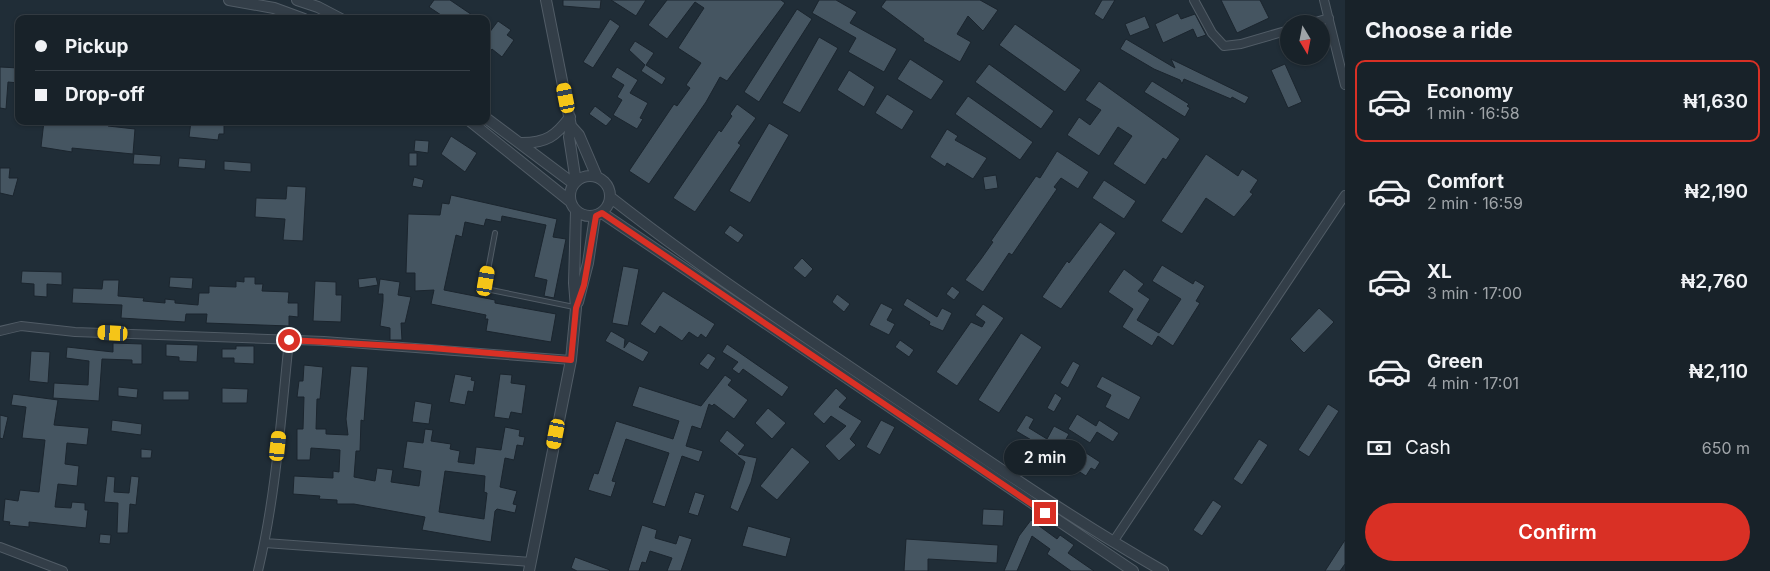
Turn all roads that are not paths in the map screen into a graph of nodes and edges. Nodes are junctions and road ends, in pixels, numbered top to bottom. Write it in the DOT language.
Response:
graph roads {
  1 [pos="229,0"];
  2 [pos="297,0"];
  3 [pos="546,0"];
  4 [pos="1194,0"];
  5 [pos="1324,0"];
  6 [pos="293,15"];
  7 [pos="333,15"];
  8 [pos="1328,15"];
  9 [pos="1330,22"];
  10 [pos="1280,33"];
  11 [pos="1345,85"];
  12 [pos="490,121"];
  13 [pos="571,121"];
  14 [pos="475,125"];
  15 [pos="522,143"];
  16 [pos="597,177"];
  17 [pos="575,183"];
  18 [pos="1345,195"];
  19 [pos="610,197"];
  20 [pos="574,207"];
  21 [pos="598,214"];
  22 [pos="495,233"];
  23 [pos="576,308"];
  24 [pos="0,331"];
  25 [pos="289,340"];
  26 [pos="571,360"];
  27 [pos="1113,542"];
  28 [pos="265,543"];
  29 [pos="0,547"];
  30 [pos="530,567"];
  31 [pos="63,571"];
  32 [pos="258,571"];
  33 [pos="1133,571"];
  34 [pos="1163,571"];
  1 -- 6 [label="street"];
  2 -- 7 [label="street"];
  3 -- 13 [label="street"];
  4 -- 10 [label="street"];
  5 -- 8 [label="street"];
  9 -- 11 [label="street"];
  12 -- 15 [label="street"];
  13 -- 15 [label="street"];
  13 -- 16 [label="street"];
  13 -- 17 [label="street"];
  14 -- 20 [label="street"];
  15 -- 17 [label="street"];
  16 -- 17 [label="street"];
  16 -- 19 [label="street"];
  17 -- 20 [label="street"];
  18 -- 27 [label="street"];
  19 -- 21 [label="street"];
  19 -- 27 [label="street"];
  20 -- 21 [label="street"];
  20 -- 23 [label="street"];
  21 -- 23 [label="street"];
  21 -- 33 [label="street"];
  22 -- 23 [label="lane"];
  23 -- 26 [label="street"];
  24 -- 25 [label="street"];
  25 -- 26 [label="street"];
  25 -- 28 [label="street"];
  26 -- 30 [label="street"];
  27 -- 34 [label="street"];
  28 -- 30 [label="street"];
  28 -- 32 [label="street"];
  29 -- 31 [label="street"];
}
